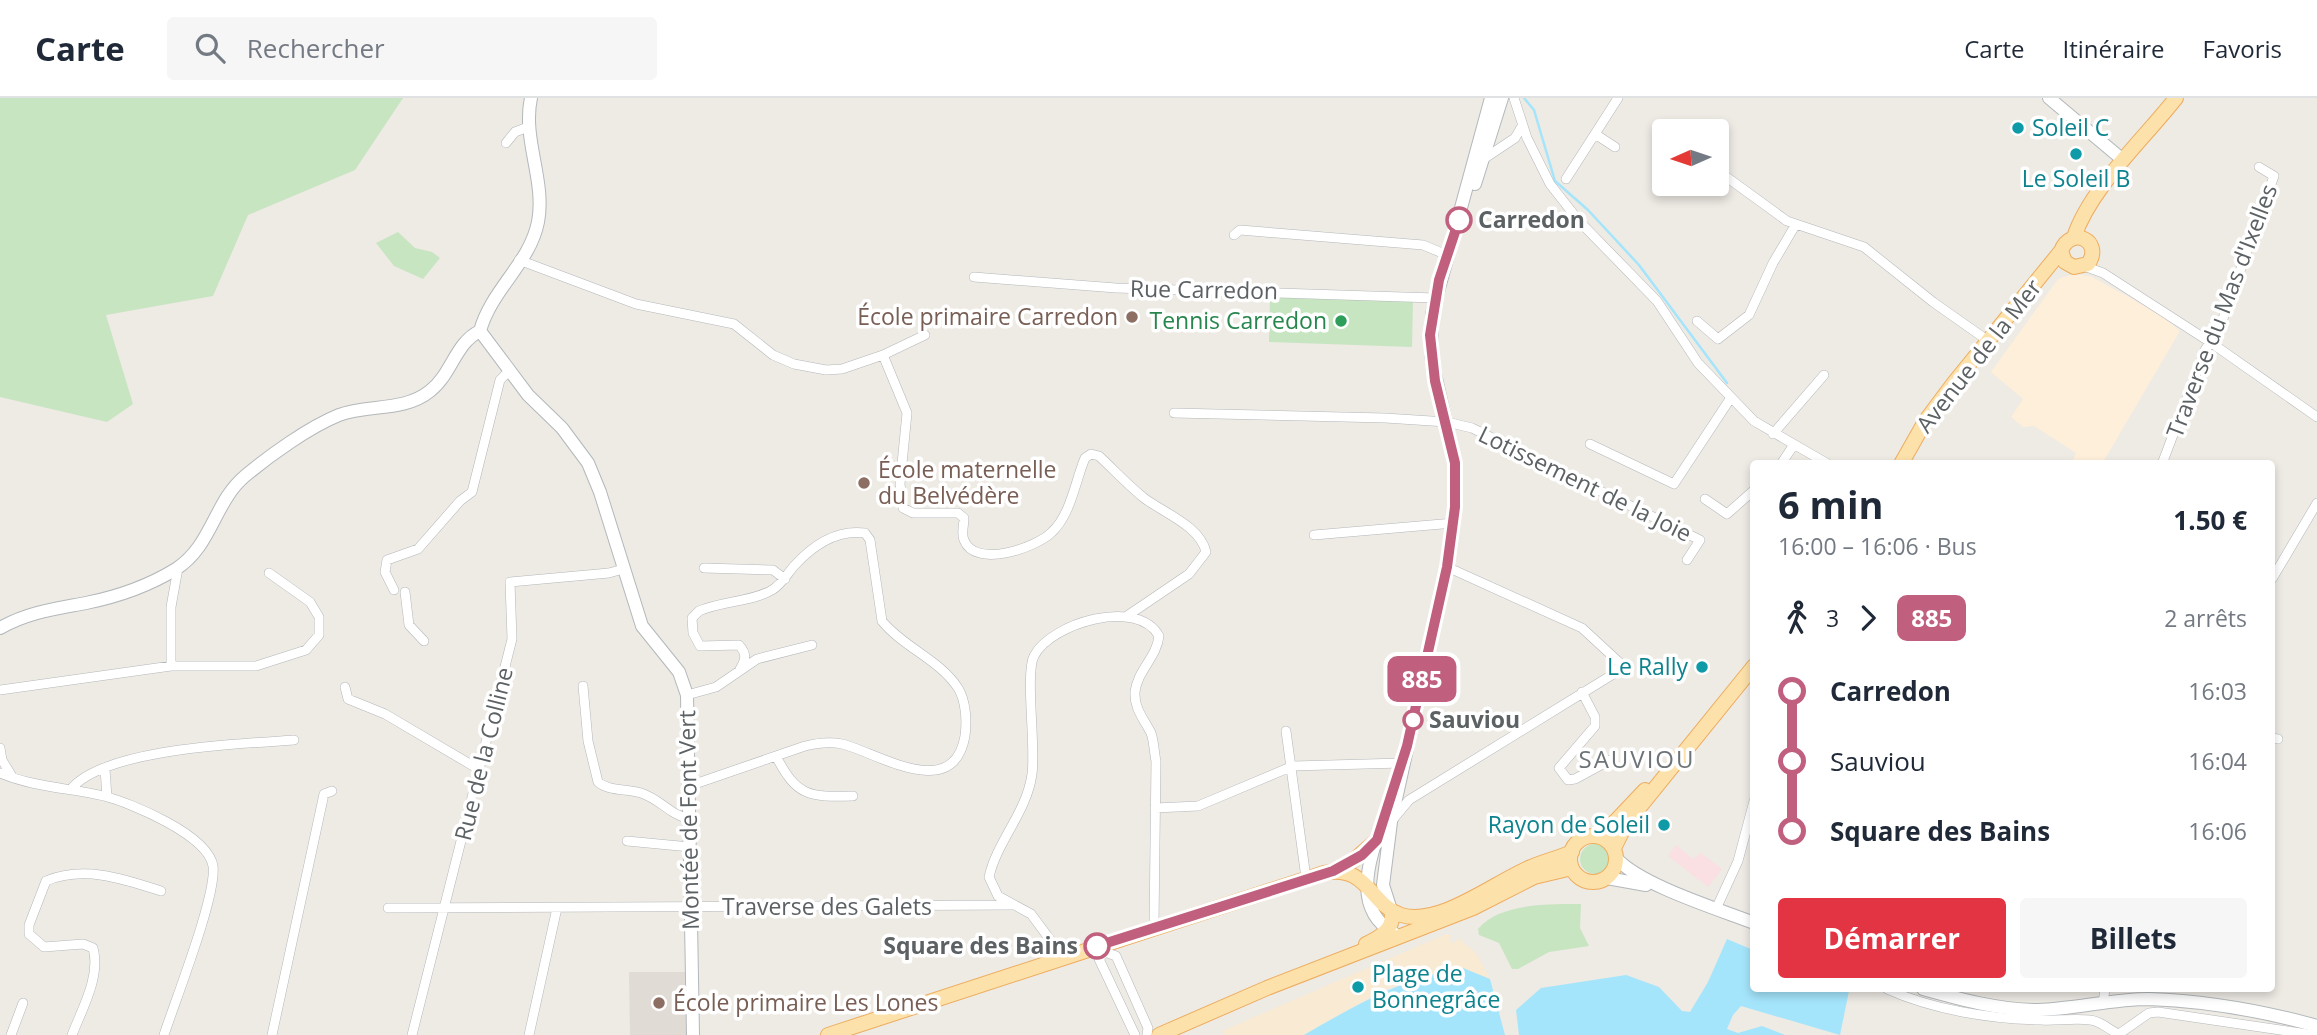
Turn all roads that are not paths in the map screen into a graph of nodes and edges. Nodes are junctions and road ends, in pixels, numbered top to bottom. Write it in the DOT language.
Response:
graph roads {
  1 [pos="531,98"];
  2 [pos="1491,98"];
  3 [pos="1502,98"];
  4 [pos="1514,98"];
  5 [pos="1618,98"];
  6 [pos="2049,98"];
  7 [pos="2176,98"];
  8 [pos="2158,121"];
  9 [pos="1522,126"];
  10 [pos="528,127"];
  11 [pos="1595,134"];
  12 [pos="506,143"];
  13 [pos="1615,147"];
  14 [pos="1485,158"];
  15 [pos="2123,160"];
  16 [pos="2259,167"];
  17 [pos="1566,179"];
  18 [pos="1729,179"];
  19 [pos="1461,213"];
  20 [pos="1796,225"];
  21 [pos="1234,235"];
  22 [pos="1448,250"];
  23 [pos="2082,253"];
  24 [pos="519,260"];
  25 [pos="2103,273"];
  26 [pos="974,277"];
  27 [pos="1435,298"];
  28 [pos="1696,321"];
  29 [pos="480,331"];
  30 [pos="925,335"];
  31 [pos="1987,340"];
  32 [pos="2210,342"];
  33 [pos="883,355"];
  34 [pos="510,370"];
  35 [pos="1824,375"];
  36 [pos="1730,398"];
  37 [pos="1174,414"];
  38 [pos="2317,418"];
  39 [pos="1447,422"];
  40 [pos="1773,434"];
  41 [pos="1590,444"];
  42 [pos="1793,446"];
  43 [pos="1784,460"];
  44 [pos="1820,460"];
  45 [pos="1902,460"];
  46 [pos="1910,460"];
  47 [pos="2164,460"];
  48 [pos="1750,494"];
  49 [pos="1705,499"];
  50 [pos="2317,503"];
  51 [pos="1454,523"];
  52 [pos="1314,535"];
  53 [pos="1688,560"];
  54 [pos="1447,567"];
  55 [pos="177,568"];
  56 [pos="704,568"];
  57 [pos="623,569"];
  58 [pos="269,573"];
  59 [pos="2275,574"];
  60 [pos="785,579"];
  61 [pos="1128,616"];
  62 [pos="0,628"];
  63 [pos="424,640"];
  64 [pos="812,645"];
  65 [pos="171,666"];
  66 [pos="740,669"];
  67 [pos="1750,671"];
  68 [pos="583,686"];
  69 [pos="345,687"];
  70 [pos="0,690"];
  71 [pos="1582,692"];
  72 [pos="687,695"];
  73 [pos="1286,732"];
  74 [pos="294,740"];
  75 [pos="1691,743"];
  76 [pos="1407,746"];
  77 [pos="0,748"];
  78 [pos="776,756"];
  79 [pos="1610,760"];
  80 [pos="1402,763"];
  81 [pos="1293,766"];
  82 [pos="105,769"];
  83 [pos="480,771"];
  84 [pos="0,773"];
  85 [pos="14,779"];
  86 [pos="689,786"];
  87 [pos="72,789"];
  88 [pos="1398,789"];
  89 [pos="332,791"];
  90 [pos="853,796"];
  91 [pos="107,797"];
  92 [pos="1409,800"];
  93 [pos="1155,808"];
  94 [pos="1750,816"];
  95 [pos="690,819"];
  96 [pos="1391,822"];
  97 [pos="1595,836"];
  98 [pos="1377,840"];
  99 [pos="627,841"];
  100 [pos="690,847"];
  101 [pos="1572,852"];
  102 [pos="1615,853"];
  103 [pos="1572,867"];
  104 [pos="1333,871"];
  105 [pos="1306,878"];
  106 [pos="1607,878"];
  107 [pos="1365,883"];
  108 [pos="161,891"];
  109 [pos="1684,895"];
  110 [pos="1014,905"];
  111 [pos="388,908"];
  112 [pos="557,908"];
  113 [pos="692,908"];
  114 [pos="445,909"];
  115 [pos="1716,909"];
  116 [pos="1391,910"];
  117 [pos="1750,922"];
  118 [pos="1154,926"];
  119 [pos="1388,930"];
  120 [pos="1401,937"];
  121 [pos="1103,949"];
  122 [pos="1063,957"];
  123 [pos="1314,972"];
  124 [pos="1896,992"];
  125 [pos="1935,992"];
  126 [pos="2105,992"];
  127 [pos="23,1003"];
  128 [pos="2103,1004"];
  129 [pos="2317,1026"];
  130 [pos="2281,1027"];
  131 [pos="11,1035"];
  132 [pos="72,1035"];
  133 [pos="164,1035"];
  134 [pos="272,1035"];
  135 [pos="412,1035"];
  136 [pos="529,1035"];
  137 [pos="693,1035"];
  138 [pos="828,1035"];
  139 [pos="1135,1035"];
  140 [pos="1147,1035"];
  141 [pos="1159,1035"];
  142 [pos="2314,1035"];
  1 -- 10 [label="main road"];
  2 -- 19 [label="main road"];
  3 -- 14 [label="main road"];
  4 -- 9 [label="street"];
  5 -- 11 [label="street"];
  6 -- 15 [label="main road"];
  7 -- 8 [label="main road, Avenue de la Mer"];
  8 -- 15 [label="main road, Avenue de la Mer"];
  8 -- 23 [label="main road, Avenue de la Mer"];
  9 -- 14 [label="street"];
  9 -- 36 [label="street"];
  10 -- 12 [label="street"];
  10 -- 24 [label="main road"];
  11 -- 13 [label="street"];
  11 -- 17 [label="street"];
  14 -- 19 [label="main road"];
  15 -- 23 [label="main road, Avenue de la Mer"];
  16 -- 32 [label="street, Traverse du Mas d'Ixelles"];
  18 -- 20 [label="street"];
  19 -- 22 [label="main road"];
  20 -- 28 [label="street"];
  20 -- 31 [label="street"];
  21 -- 22 [label="street"];
  22 -- 27 [label="main road"];
  23 -- 25 [label="street"];
  23 -- 25 [label="street"];
  23 -- 31 [label="main road, Avenue de la Mer"];
  23 -- 46 [label="main road, Avenue de la Mer"];
  24 -- 29 [label="main road"];
  24 -- 33 [label="street"];
  25 -- 32 [label="street"];
  26 -- 27 [label="street, Rue Carredon"];
  27 -- 39 [label="main road"];
  29 -- 34 [label="main road, Montée de Font Vert"];
  29 -- 55 [label="main road"];
  30 -- 33 [label="street"];
  31 -- 45 [label="main road, Avenue de la Mer"];
  32 -- 38 [label="street"];
  32 -- 47 [label="street, Traverse du Mas d'Ixelles"];
  33 -- 61 [label="street"];
  34 -- 57 [label="main road, Montée de Font Vert"];
  34 -- 63 [label="street"];
  35 -- 40 [label="street"];
  36 -- 40 [label="street"];
  36 -- 41 [label="street"];
  37 -- 39 [label="street"];
  39 -- 51 [label="main road"];
  39 -- 53 [label="street, Lotissement de la Joie"];
  40 -- 42 [label="street"];
  42 -- 43 [label="street"];
  42 -- 44 [label="street"];
  48 -- 49 [label="street"];
  50 -- 59 [label="street"];
  51 -- 52 [label="street"];
  51 -- 54 [label="main road"];
  54 -- 71 [label="street"];
  54 -- 76 [label="main road"];
  55 -- 62 [label="main road"];
  55 -- 65 [label="street"];
  56 -- 60 [label="street"];
  57 -- 72 [label="main road, Montée de Font Vert"];
  57 -- 83 [label="street, Rue de la Colline"];
  58 -- 65 [label="street"];
  60 -- 66 [label="street"];
  60 -- 78 [label="street"];
  61 -- 93 [label="street"];
  61 -- 110 [label="street"];
  64 -- 66 [label="street"];
  65 -- 70 [label="street"];
  66 -- 72 [label="street"];
  67 -- 75 [label="main road"];
  68 -- 95 [label="street"];
  69 -- 83 [label="street"];
  71 -- 79 [label="street"];
  71 -- 92 [label="street"];
  72 -- 86 [label="main road, Montée de Font Vert"];
  73 -- 81 [label="street"];
  74 -- 82 [label="street"];
  75 -- 97 [label="main road"];
  75 -- 102 [label="main road"];
  76 -- 80 [label="main road"];
  76 -- 88 [label="main road"];
  77 -- 85 [label="street"];
  78 -- 86 [label="street"];
  78 -- 90 [label="street"];
  80 -- 81 [label="street"];
  80 -- 98 [label="main road"];
  81 -- 93 [label="street"];
  81 -- 105 [label="street"];
  82 -- 87 [label="street"];
  82 -- 91 [label="street"];
  83 -- 114 [label="street, Rue de la Colline"];
  84 -- 85 [label="street"];
  85 -- 87 [label="street"];
  86 -- 95 [label="main road, Montée de Font Vert"];
  87 -- 91 [label="street"];
  88 -- 92 [label="street"];
  88 -- 96 [label="main road"];
  89 -- 134 [label="street"];
  91 -- 133 [label="street"];
  92 -- 96 [label="street"];
  93 -- 118 [label="street"];
  94 -- 115 [label="street"];
  95 -- 100 [label="main road, Montée de Font Vert"];
  96 -- 116 [label="main road"];
  97 -- 101 [label="main road"];
  97 -- 102 [label="main road"];
  98 -- 104 [label="main road"];
  98 -- 107 [label="main road"];
  99 -- 100 [label="street"];
  100 -- 113 [label="main road, Montée de Font Vert"];
  101 -- 103 [label="main road"];
  101 -- 116 [label="main road"];
  102 -- 106 [label="main road"];
  102 -- 109 [label="main road"];
  103 -- 106 [label="main road"];
  103 -- 120 [label="main road"];
  104 -- 105 [label="main road"];
  104 -- 107 [label="main road"];
  105 -- 118 [label="main road"];
  106 -- 109 [label="main road"];
  107 -- 116 [label="main road"];
  107 -- 119 [label="main road"];
  108 -- 132 [label="street"];
  109 -- 115 [label="main road"];
  110 -- 113 [label="street, Traverse des Galets"];
  110 -- 122 [label="street"];
  111 -- 114 [label="street, Traverse des Galets"];
  112 -- 113 [label="street, Traverse des Galets"];
  112 -- 114 [label="street, Traverse des Galets"];
  112 -- 136 [label="street"];
  113 -- 137 [label="main road, Montée de Font Vert"];
  114 -- 135 [label="street, Rue de la Colline"];
  115 -- 117 [label="main road"];
  116 -- 119 [label="main road"];
  118 -- 121 [label="main road"];
  119 -- 120 [label="main road"];
  119 -- 123 [label="main road"];
  120 -- 123 [label="main road"];
  121 -- 122 [label="main road"];
  121 -- 139 [label="street"];
  121 -- 140 [label="street"];
  122 -- 138 [label="main road"];
  123 -- 141 [label="main road"];
  124 -- 130 [label="street"];
  125 -- 128 [label="main road"];
  126 -- 128 [label="street"];
  127 -- 131 [label="street"];
  128 -- 130 [label="main road"];
  129 -- 130 [label="main road"];
  130 -- 142 [label="street"];
}
